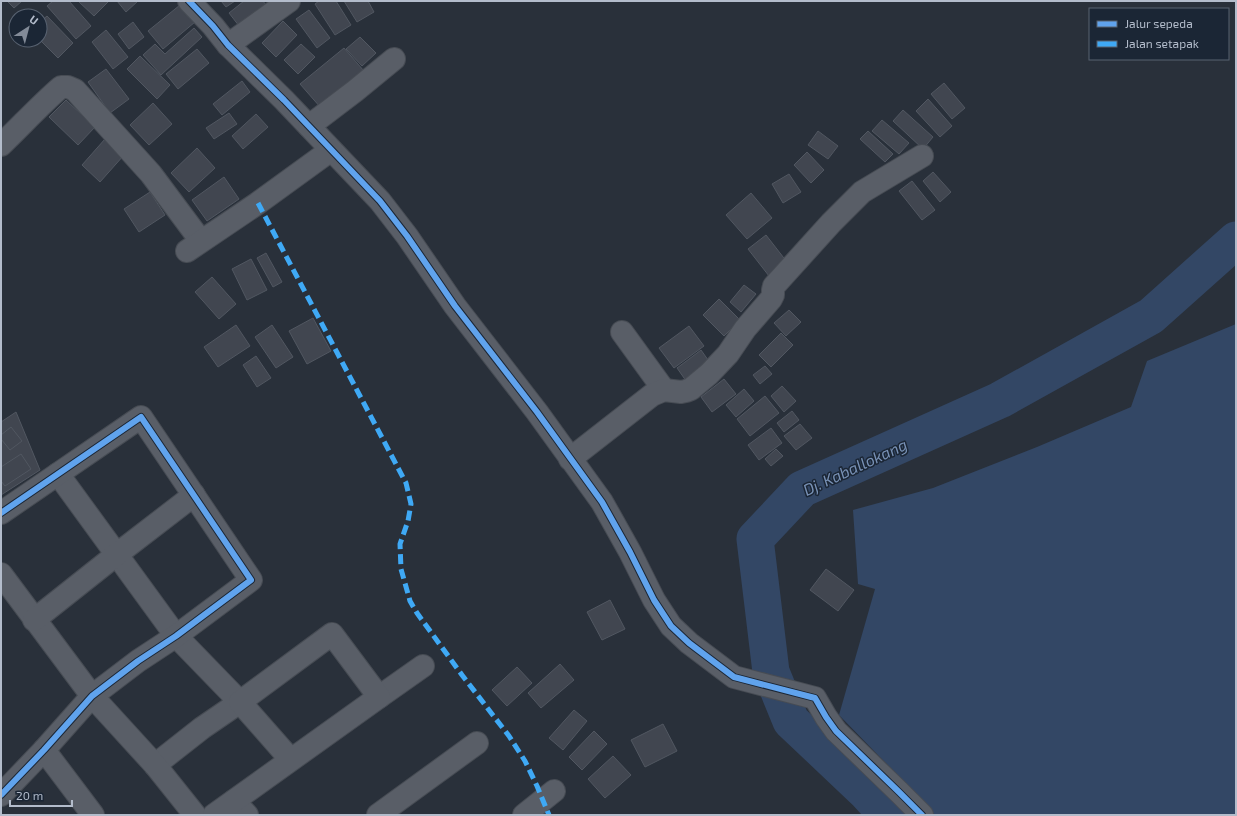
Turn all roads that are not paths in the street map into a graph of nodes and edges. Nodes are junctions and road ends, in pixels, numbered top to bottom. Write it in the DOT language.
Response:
graph roads {
  1 [pos="189,1"];
  2 [pos="289,1"];
  3 [pos="228,45"];
  4 [pos="394,59"];
  5 [pos="309,126"];
  6 [pos="1,145"];
  7 [pos="331,150"];
  8 [pos="922,156"];
  9 [pos="622,332"];
  10 [pos="664,390"];
  11 [pos="570,459"];
  12 [pos="58,474"];
  13 [pos="194,496"];
  14 [pos="1,513"];
  15 [pos="116,555"];
  16 [pos="1,574"];
  17 [pos="34,620"];
  18 [pos="176,636"];
  19 [pos="423,666"];
  20 [pos="92,696"];
  21 [pos="379,697"];
  22 [pos="240,702"];
  23 [pos="477,743"];
  24 [pos="44,750"];
  25 [pos="291,760"];
  26 [pos="155,765"];
  27 [pos="554,791"];
  28 [pos="1,795"];
  29 [pos="240,808"];
  30 [pos="93,815"];
  31 [pos="195,815"];
  32 [pos="214,815"];
  33 [pos="378,815"];
  34 [pos="524,815"];
  35 [pos="922,815"];
  1 -- 3 [label="street"];
  2 -- 3 [label="street"];
  3 -- 5 [label="street"];
  4 -- 5 [label="street"];
  5 -- 7 [label="street"];
  6 -- 7 [label="street"];
  7 -- 11 [label="street"];
  8 -- 10 [label="street"];
  9 -- 10 [label="street"];
  10 -- 11 [label="street"];
  11 -- 35 [label="street"];
  12 -- 13 [label="street"];
  12 -- 14 [label="street"];
  12 -- 15 [label="street"];
  13 -- 15 [label="street"];
  13 -- 18 [label="street"];
  15 -- 17 [label="street"];
  15 -- 18 [label="street"];
  16 -- 17 [label="street"];
  17 -- 20 [label="street"];
  18 -- 20 [label="street"];
  18 -- 22 [label="street"];
  19 -- 21 [label="street"];
  20 -- 24 [label="street"];
  20 -- 26 [label="street"];
  21 -- 22 [label="street"];
  21 -- 25 [label="street"];
  22 -- 25 [label="street"];
  22 -- 26 [label="street"];
  23 -- 33 [label="street"];
  24 -- 28 [label="street"];
  24 -- 30 [label="street"];
  25 -- 29 [label="street"];
  26 -- 31 [label="street"];
  27 -- 34 [label="street"];
  29 -- 32 [label="street"];
}
